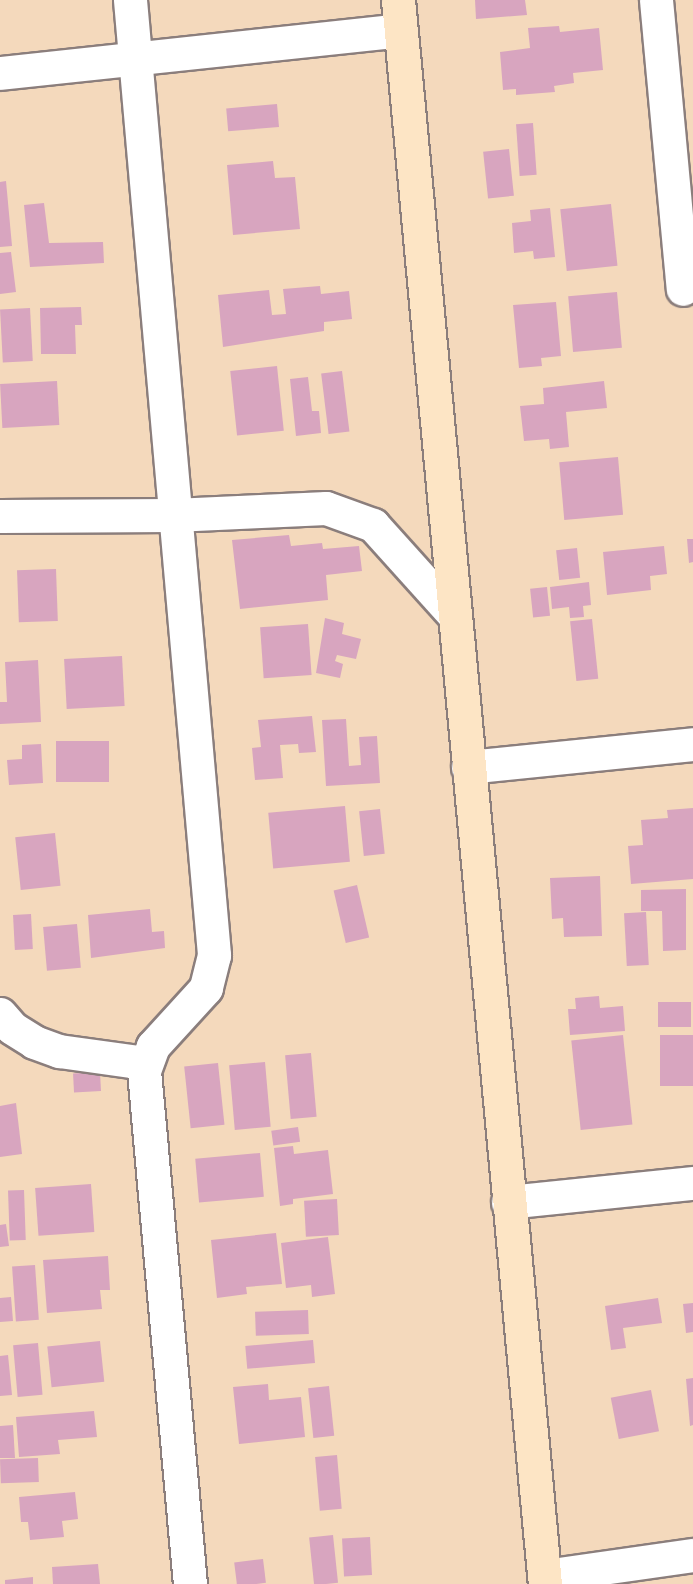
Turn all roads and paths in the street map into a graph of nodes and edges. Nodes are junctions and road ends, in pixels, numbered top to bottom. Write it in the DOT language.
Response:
graph roads {
  1 [pos="130,0"];
  2 [pos="656,0"];
  3 [pos="399,15"];
  4 [pos="136,60"];
  5 [pos="0,73"];
  6 [pos="683,290"];
  7 [pos="174,515"];
  8 [pos="0,516"];
  9 [pos="454,615"];
  10 [pos="693,744"];
  11 [pos="468,767"];
  12 [pos="0,1014"];
  13 [pos="146,1063"];
  14 [pos="693,1182"];
  15 [pos="508,1202"];
  16 [pos="693,1555"];
  17 [pos="545,1580"];
  18 [pos="190,1584"];
  1 -- 4 [label="street"];
  2 -- 6 [label="street"];
  3 -- 4 [label="street"];
  3 -- 9 [label="street"];
  4 -- 5 [label="street"];
  4 -- 7 [label="street"];
  7 -- 8 [label="street"];
  7 -- 9 [label="street"];
  7 -- 13 [label="street"];
  9 -- 11 [label="street"];
  10 -- 11 [label="street"];
  11 -- 15 [label="street"];
  12 -- 13 [label="street"];
  13 -- 18 [label="street"];
  14 -- 15 [label="street"];
  15 -- 17 [label="street"];
  16 -- 17 [label="street"];
}
